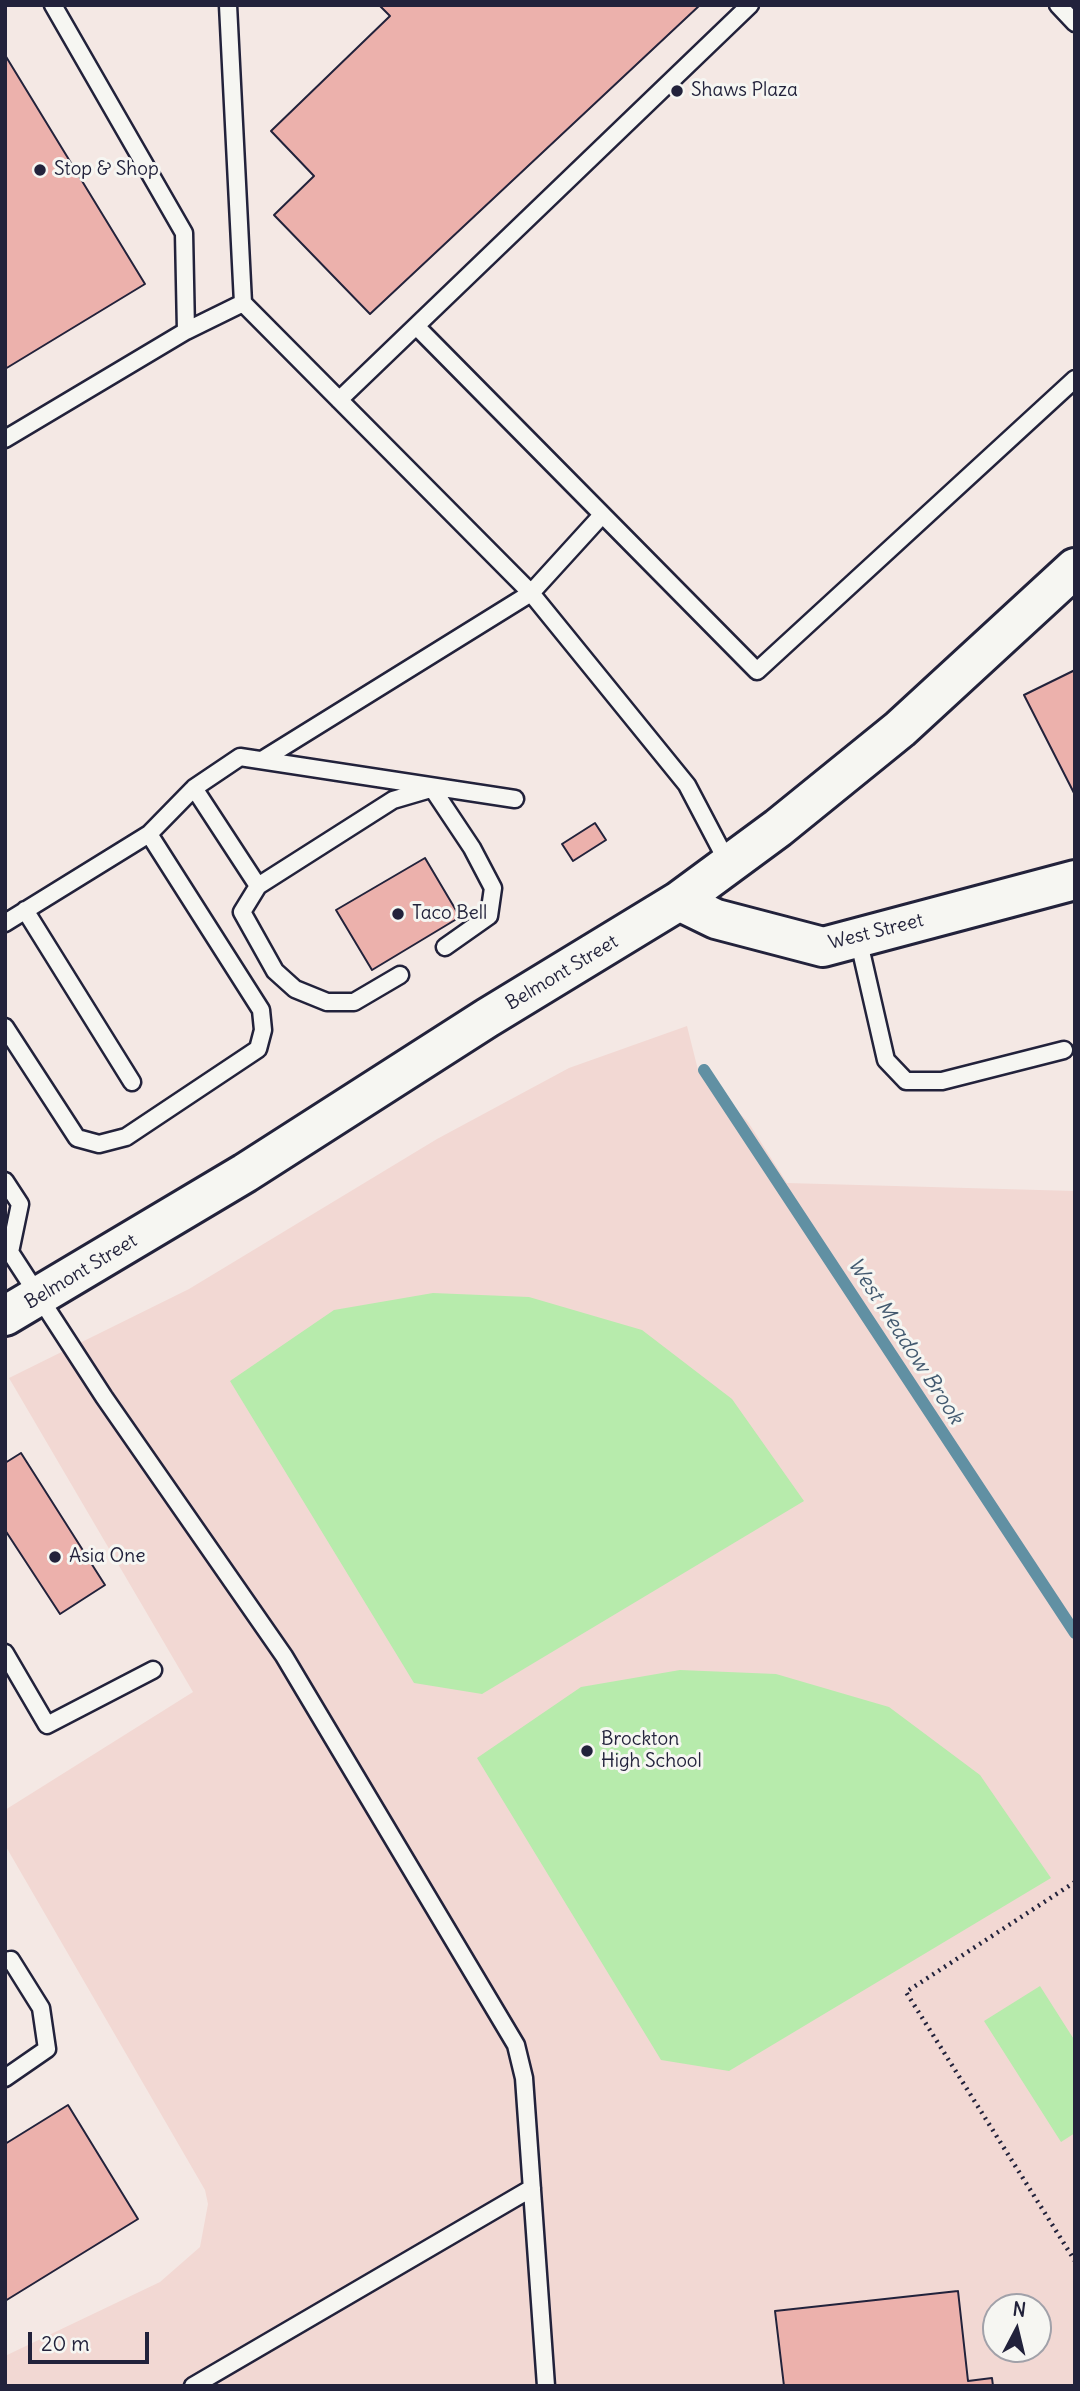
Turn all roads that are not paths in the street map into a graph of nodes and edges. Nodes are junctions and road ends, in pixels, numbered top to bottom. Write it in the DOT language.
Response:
graph roads {
  1 [pos="53,5"];
  2 [pos="228,5"];
  3 [pos="750,5"];
  4 [pos="1058,5"];
  5 [pos="1075,23"];
  6 [pos="243,303"];
  7 [pos="416,326"];
  8 [pos="186,331"];
  9 [pos="1075,379"];
  10 [pos="339,400"];
  11 [pos="5,439"];
  12 [pos="602,515"];
  13 [pos="1075,568"];
  14 [pos="531,593"];
  15 [pos="262,760"];
  16 [pos="194,788"];
  17 [pos="432,788"];
  18 [pos="515,799"];
  19 [pos="149,834"];
  20 [pos="729,865"];
  21 [pos="1075,880"];
  22 [pos="258,886"];
  23 [pos="680,901"];
  24 [pos="25,910"];
  25 [pos="5,923"];
  26 [pos="858,938"];
  27 [pos="445,947"];
  28 [pos="400,975"];
  29 [pos="5,1027"];
  30 [pos="1064,1050"];
  31 [pos="132,1082"];
  32 [pos="5,1181"];
  33 [pos="8,1251"];
  34 [pos="41,1297"];
  35 [pos="5,1316"];
  36 [pos="5,1653"];
  37 [pos="153,1670"];
  38 [pos="5,1961"];
  39 [pos="5,2078"];
  40 [pos="532,2188"];
  41 [pos="193,2386"];
  42 [pos="546,2386"];
  1 -- 8 [label="lane"];
  2 -- 6 [label="lane"];
  3 -- 7 [label="lane"];
  4 -- 5 [label="lane"];
  6 -- 8 [label="lane"];
  6 -- 10 [label="lane"];
  7 -- 10 [label="lane"];
  7 -- 12 [label="lane"];
  8 -- 11 [label="lane"];
  9 -- 12 [label="lane"];
  10 -- 14 [label="lane"];
  12 -- 14 [label="lane"];
  13 -- 20 [label="main road, Belmont Street"];
  14 -- 15 [label="lane"];
  14 -- 20 [label="lane"];
  15 -- 16 [label="lane"];
  15 -- 17 [label="lane"];
  16 -- 19 [label="lane"];
  16 -- 22 [label="lane"];
  17 -- 18 [label="lane"];
  17 -- 22 [label="lane"];
  17 -- 27 [label="lane"];
  19 -- 24 [label="lane"];
  19 -- 29 [label="lane"];
  20 -- 23 [label="main road, Belmont Street"];
  21 -- 26 [label="main road, West Street"];
  22 -- 28 [label="lane"];
  23 -- 26 [label="main road, West Street"];
  23 -- 34 [label="main road, Belmont Street"];
  24 -- 25 [label="lane"];
  24 -- 31 [label="lane"];
  26 -- 30 [label="lane"];
  32 -- 33 [label="lane"];
  33 -- 34 [label="lane"];
  34 -- 35 [label="main road, Belmont Street"];
  34 -- 40 [label="lane"];
  36 -- 37 [label="lane"];
  38 -- 39 [label="lane"];
  40 -- 41 [label="lane"];
  40 -- 42 [label="lane"];
}
